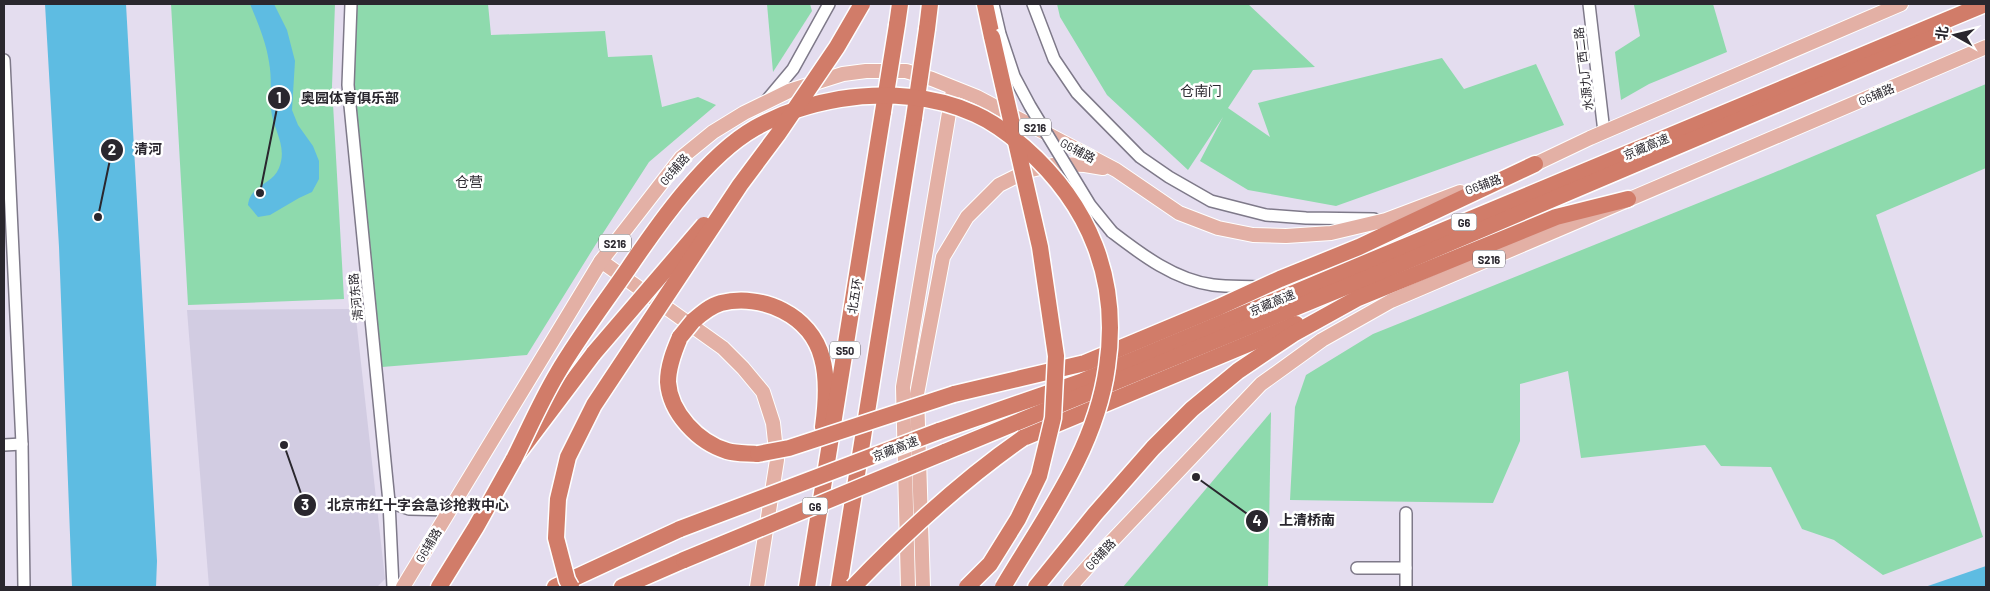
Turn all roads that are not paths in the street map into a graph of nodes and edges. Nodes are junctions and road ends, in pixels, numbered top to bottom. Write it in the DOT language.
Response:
graph roads {
  1 [pos="351,4"];
  2 [pos="829,4"];
  3 [pos="862,4"];
  4 [pos="900,4"];
  5 [pos="930,4"];
  6 [pos="985,4"];
  7 [pos="993,4"];
  8 [pos="1033,4"];
  9 [pos="1589,4"];
  10 [pos="1901,4"];
  11 [pos="1985,4"];
  12 [pos="1986,15"];
  13 [pos="996,36"];
  14 [pos="1986,47"];
  15 [pos="4,60"];
  16 [pos="953,87"];
  17 [pos="766,102"];
  18 [pos="1604,132"];
  19 [pos="1535,164"];
  20 [pos="1116,170"];
  21 [pos="740,184"];
  22 [pos="1628,199"];
  23 [pos="1386,220"];
  24 [pos="600,261"];
  25 [pos="1262,287"];
  26 [pos="1358,298"];
  27 [pos="22,444"];
  28 [pos="4,445"];
  29 [pos="514,459"];
  30 [pos="389,502"];
  31 [pos="450,510"];
  32 [pos="1406,513"];
  33 [pos="1357,568"];
  34 [pos="1406,568"];
  35 [pos="807,585"];
  36 [pos="24,587"];
  37 [pos="393,587"];
  38 [pos="403,587"];
  39 [pos="439,587"];
  40 [pos="555,587"];
  41 [pos="571,587"];
  42 [pos="622,587"];
  43 [pos="757,587"];
  44 [pos="839,587"];
  45 [pos="853,587"];
  46 [pos="908,587"];
  47 [pos="922,587"];
  48 [pos="967,587"];
  49 [pos="1003,587"];
  50 [pos="1036,587"];
  51 [pos="1070,587"];
  52 [pos="1406,587"];
  1 -- 30 [label="street, 清河东路"];
  2 -- 17 [label="street"];
  3 -- 21 [label="highway, bridge"];
  4 -- 35 [label="highway, 北五环 / S50, bridge"];
  5 -- 44 [label="highway, S50, bridge"];
  6 -- 13 [label="highway"];
  7 -- 13 [label="street"];
  8 -- 23 [label="street"];
  9 -- 18 [label="street, 水源九厂西二路"];
  10 -- 18 [label="main road, G6辅路 / S216"];
  11 -- 40 [label="highway, 京藏高速 / G6, bridge"];
  12 -- 42 [label="highway, 京藏高速 / G6, bridge"];
  13 -- 25 [label="street, bridge"];
  13 -- 48 [label="highway, bridge"];
  14 -- 22 [label="main road, G6辅路 / S216"];
  15 -- 27 [label="street"];
  16 -- 17 [label="main road, G6辅路 / S216"];
  16 -- 20 [label="main road, G6辅路 / S216"];
  16 -- 46 [label="main road"];
  17 -- 24 [label="main road, G6辅路 / S216"];
  18 -- 19 [label="main road, G6辅路 / S216"];
  19 -- 23 [label="main road, G6辅路 / S216"];
  19 -- 25 [label="highway"];
  20 -- 23 [label="main road, G6辅路 / S216"];
  20 -- 47 [label="main road"];
  21 -- 29 [label="highway, bridge"];
  21 -- 41 [label="highway, bridge"];
  22 -- 26 [label="highway"];
  22 -- 51 [label="main road, G6辅路 / S216"];
  24 -- 31 [label="main road, G6辅路 / S216"];
  24 -- 43 [label="main road"];
  25 -- 35 [label="highway, bridge"];
  26 -- 45 [label="highway, bridge"];
  26 -- 50 [label="highway"];
  27 -- 28 [label="street"];
  27 -- 36 [label="street"];
  29 -- 39 [label="highway"];
  29 -- 49 [label="highway, bridge"];
  30 -- 31 [label="street"];
  30 -- 37 [label="street, 清河东路"];
  31 -- 38 [label="main road, G6辅路 / S216"];
  32 -- 34 [label="street"];
  33 -- 34 [label="street"];
  34 -- 52 [label="street"];
}
